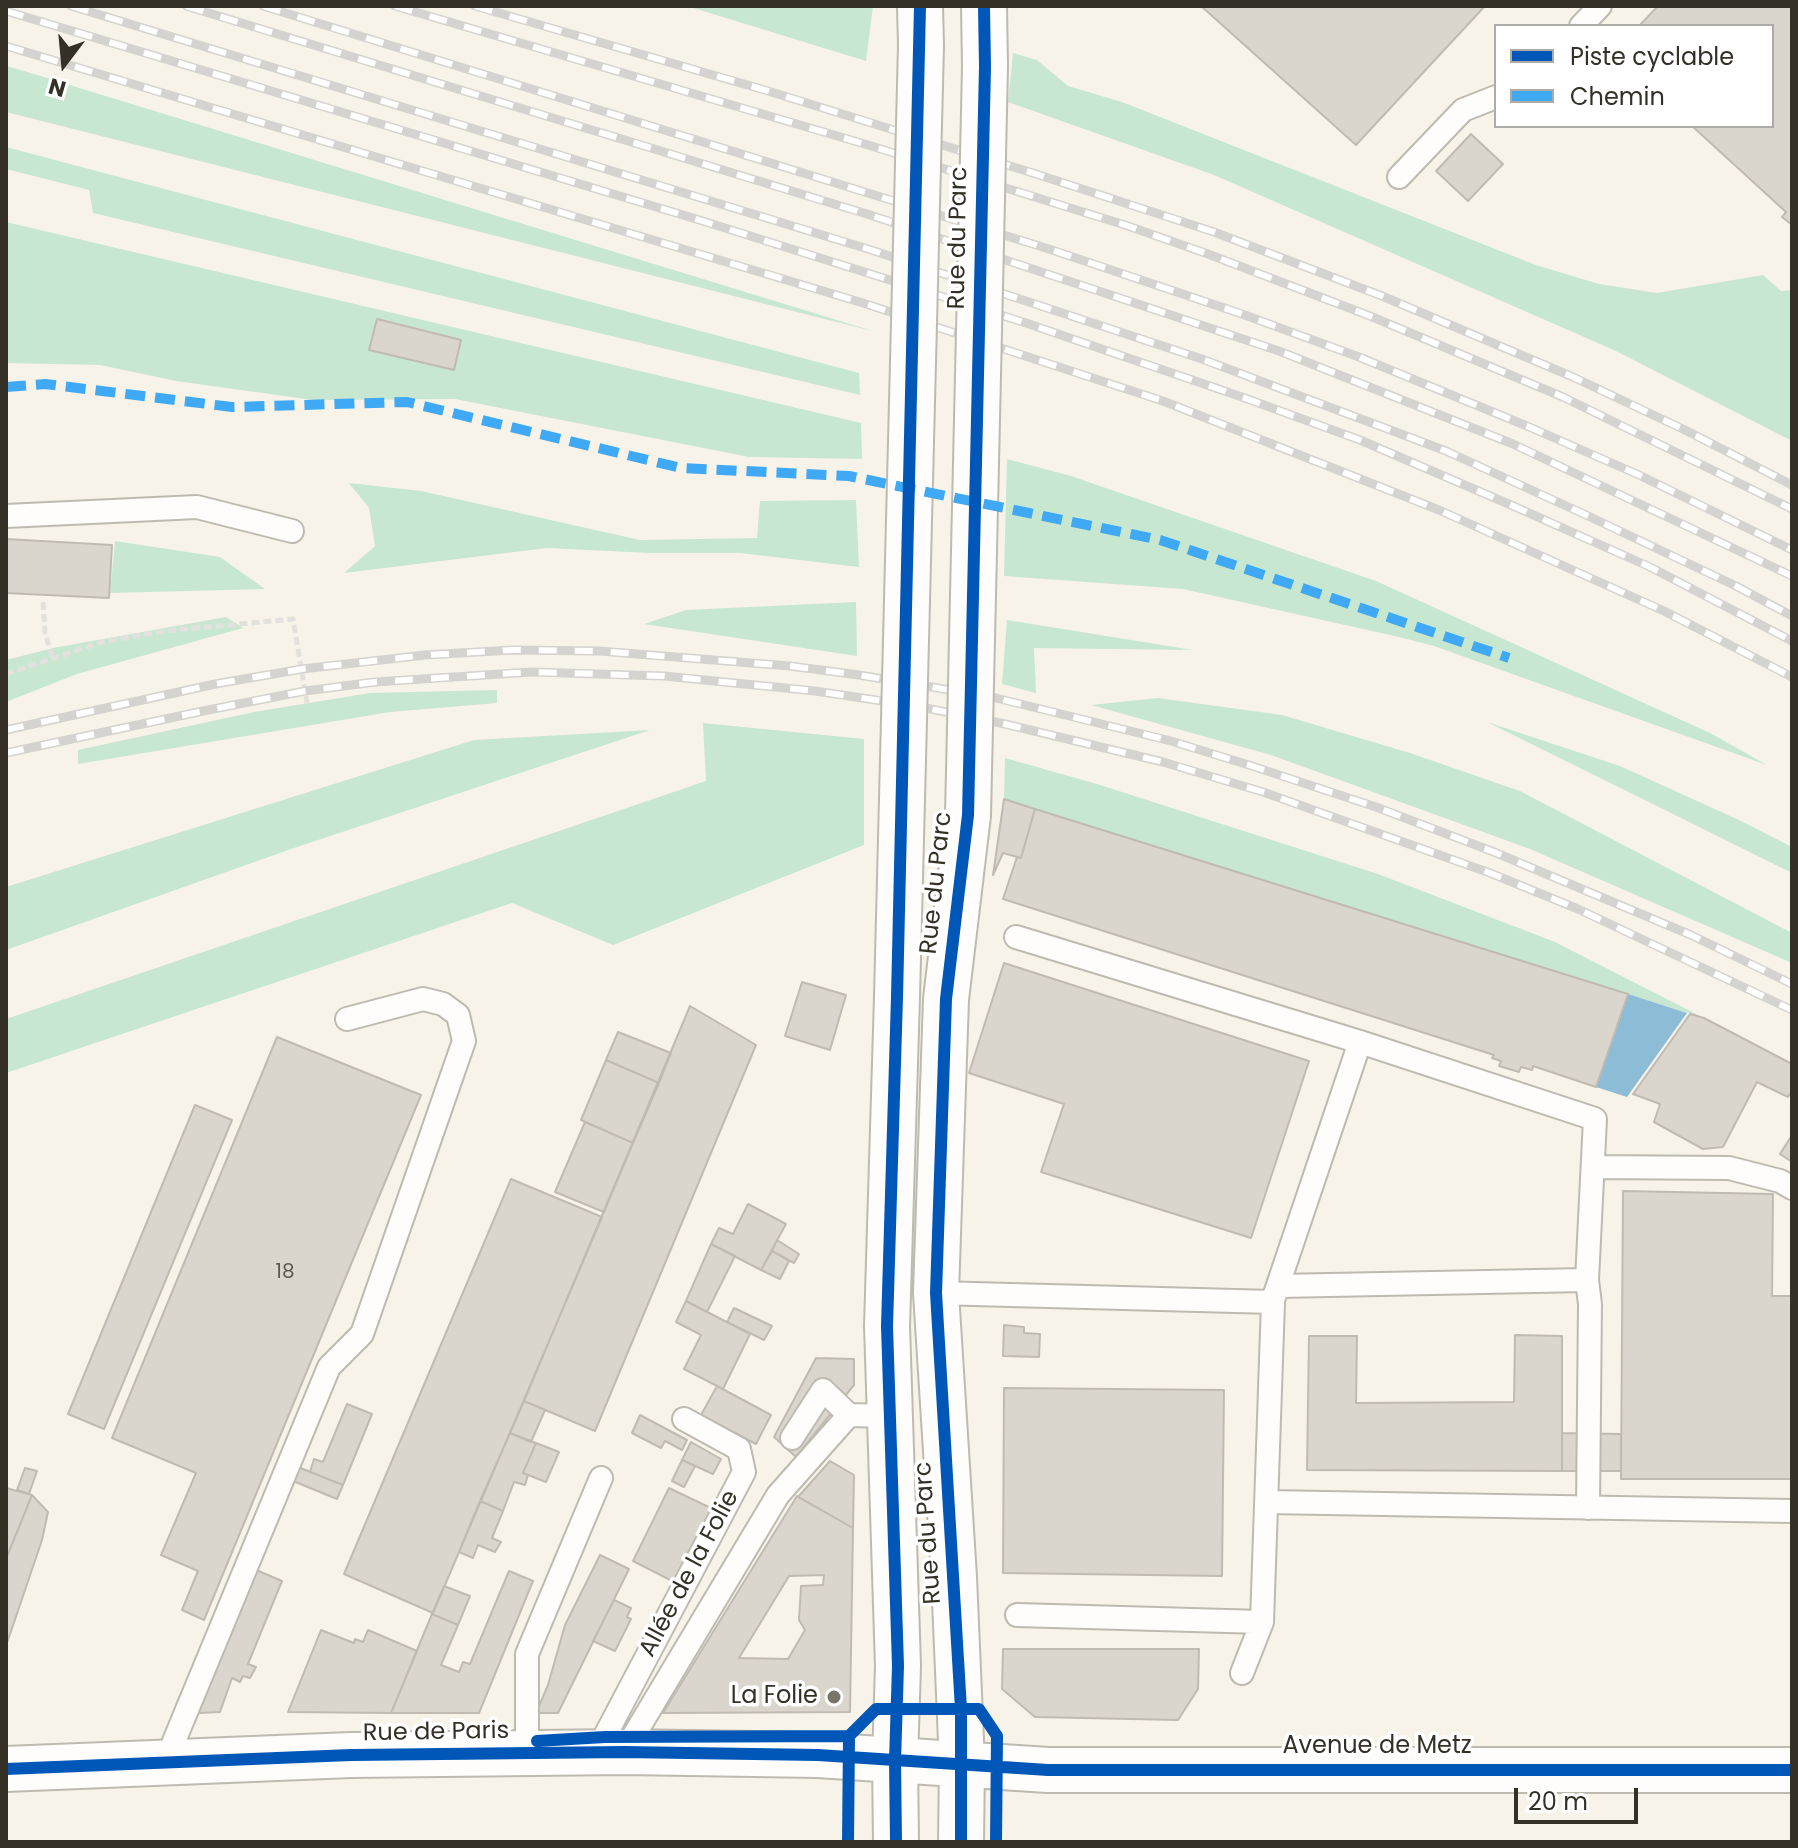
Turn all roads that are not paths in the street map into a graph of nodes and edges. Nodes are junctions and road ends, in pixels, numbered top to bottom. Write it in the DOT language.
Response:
graph roads {
  1 [pos="920,6"];
  2 [pos="984,6"];
  3 [pos="1600,6"];
  4 [pos="1583,24"];
  5 [pos="1494,98"];
  6 [pos="1399,177"];
  7 [pos="6,516"];
  8 [pos="292,531"];
  9 [pos="1016,937"];
  10 [pos="347,1019"];
  11 [pos="1360,1042"];
  12 [pos="1593,1167"];
  13 [pos="1792,1188"];
  14 [pos="1587,1280"];
  15 [pos="936,1293"];
  16 [pos="1275,1294"];
  17 [pos="870,1416"];
  18 [pos="684,1419"];
  19 [pos="792,1438"];
  20 [pos="601,1478"];
  21 [pos="1267,1502"];
  22 [pos="1588,1508"];
  23 [pos="1792,1511"];
  24 [pos="1017,1615"];
  25 [pos="1262,1622"];
  26 [pos="1242,1673"];
  27 [pos="610,1753"];
  28 [pos="527,1754"];
  29 [pos="895,1761"];
  30 [pos="165,1763"];
  31 [pos="962,1764"];
  32 [pos="6,1769"];
  33 [pos="1792,1770"];
  34 [pos="896,1842"];
  35 [pos="961,1842"];
  1 -- 17 [label="main road, Rue du Parc, bridge"];
  2 -- 15 [label="main road, Rue du Parc, bridge"];
  3 -- 4 [label="lane"];
  5 -- 6 [label="lane"];
  7 -- 8 [label="lane"];
  9 -- 11 [label="lane"];
  10 -- 30 [label="lane"];
  11 -- 12 [label="lane"];
  11 -- 16 [label="lane"];
  12 -- 13 [label="lane"];
  12 -- 14 [label="lane"];
  14 -- 16 [label="lane"];
  14 -- 22 [label="lane"];
  15 -- 16 [label="lane"];
  15 -- 31 [label="main road, Rue du Parc"];
  16 -- 21 [label="lane"];
  17 -- 19 [label="lane"];
  17 -- 27 [label="lane"];
  17 -- 29 [label="main road, Rue du Parc"];
  18 -- 27 [label="lane, Allée de la Folie"];
  20 -- 28 [label="lane"];
  21 -- 22 [label="lane"];
  21 -- 25 [label="lane"];
  22 -- 23 [label="lane"];
  24 -- 25 [label="lane"];
  25 -- 26 [label="lane"];
  27 -- 28 [label="main road, Rue de Paris"];
  27 -- 29 [label="main road, Rue de Paris"];
  28 -- 30 [label="main road, Rue de Paris"];
  29 -- 31 [label="main road, Rue de Paris"];
  29 -- 34 [label="main road, Rue du Parc"];
  30 -- 32 [label="main road, Rue de Paris"];
  31 -- 33 [label="main road, Avenue de Metz"];
  31 -- 35 [label="main road, Rue du Parc"];
}
